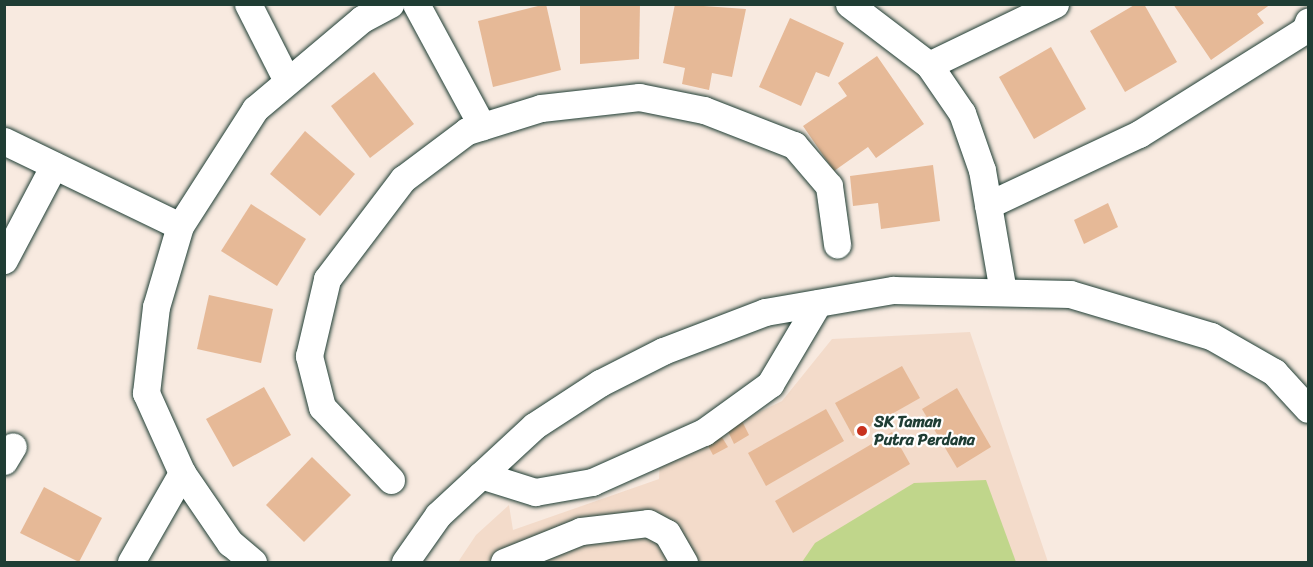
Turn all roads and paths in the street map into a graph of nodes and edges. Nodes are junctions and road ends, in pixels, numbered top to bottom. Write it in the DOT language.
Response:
graph roads {
  1 [pos="249,4"];
  2 [pos="390,4"];
  3 [pos="416,4"];
  4 [pos="849,4"];
  5 [pos="1055,4"];
  6 [pos="1308,22"];
  7 [pos="929,65"];
  8 [pos="286,79"];
  9 [pos="482,126"];
  10 [pos="4,141"];
  11 [pos="54,165"];
  12 [pos="988,205"];
  13 [pos="180,226"];
  14 [pos="837,243"];
  15 [pos="4,260"];
  16 [pos="1003,291"];
  17 [pos="818,303"];
  18 [pos="1308,409"];
  19 [pos="182,473"];
  20 [pos="481,475"];
  21 [pos="391,480"];
  22 [pos="131,562"];
  23 [pos="253,562"];
  24 [pos="405,562"];
  25 [pos="504,562"];
  26 [pos="684,562"];
  1 -- 8 [label="street"];
  2 -- 8 [label="street"];
  3 -- 9 [label="street"];
  4 -- 7 [label="street"];
  5 -- 7 [label="street"];
  6 -- 12 [label="street"];
  7 -- 12 [label="street"];
  8 -- 13 [label="street"];
  9 -- 14 [label="street"];
  9 -- 21 [label="street"];
  10 -- 11 [label="street"];
  11 -- 13 [label="street"];
  11 -- 15 [label="street"];
  12 -- 16 [label="street"];
  13 -- 19 [label="street"];
  16 -- 17 [label="street"];
  16 -- 18 [label="street"];
  17 -- 20 [label="street"];
  17 -- 20 [label="street"];
  19 -- 22 [label="street"];
  19 -- 23 [label="street"];
  20 -- 24 [label="street"];
  25 -- 26 [label="street"];
}
